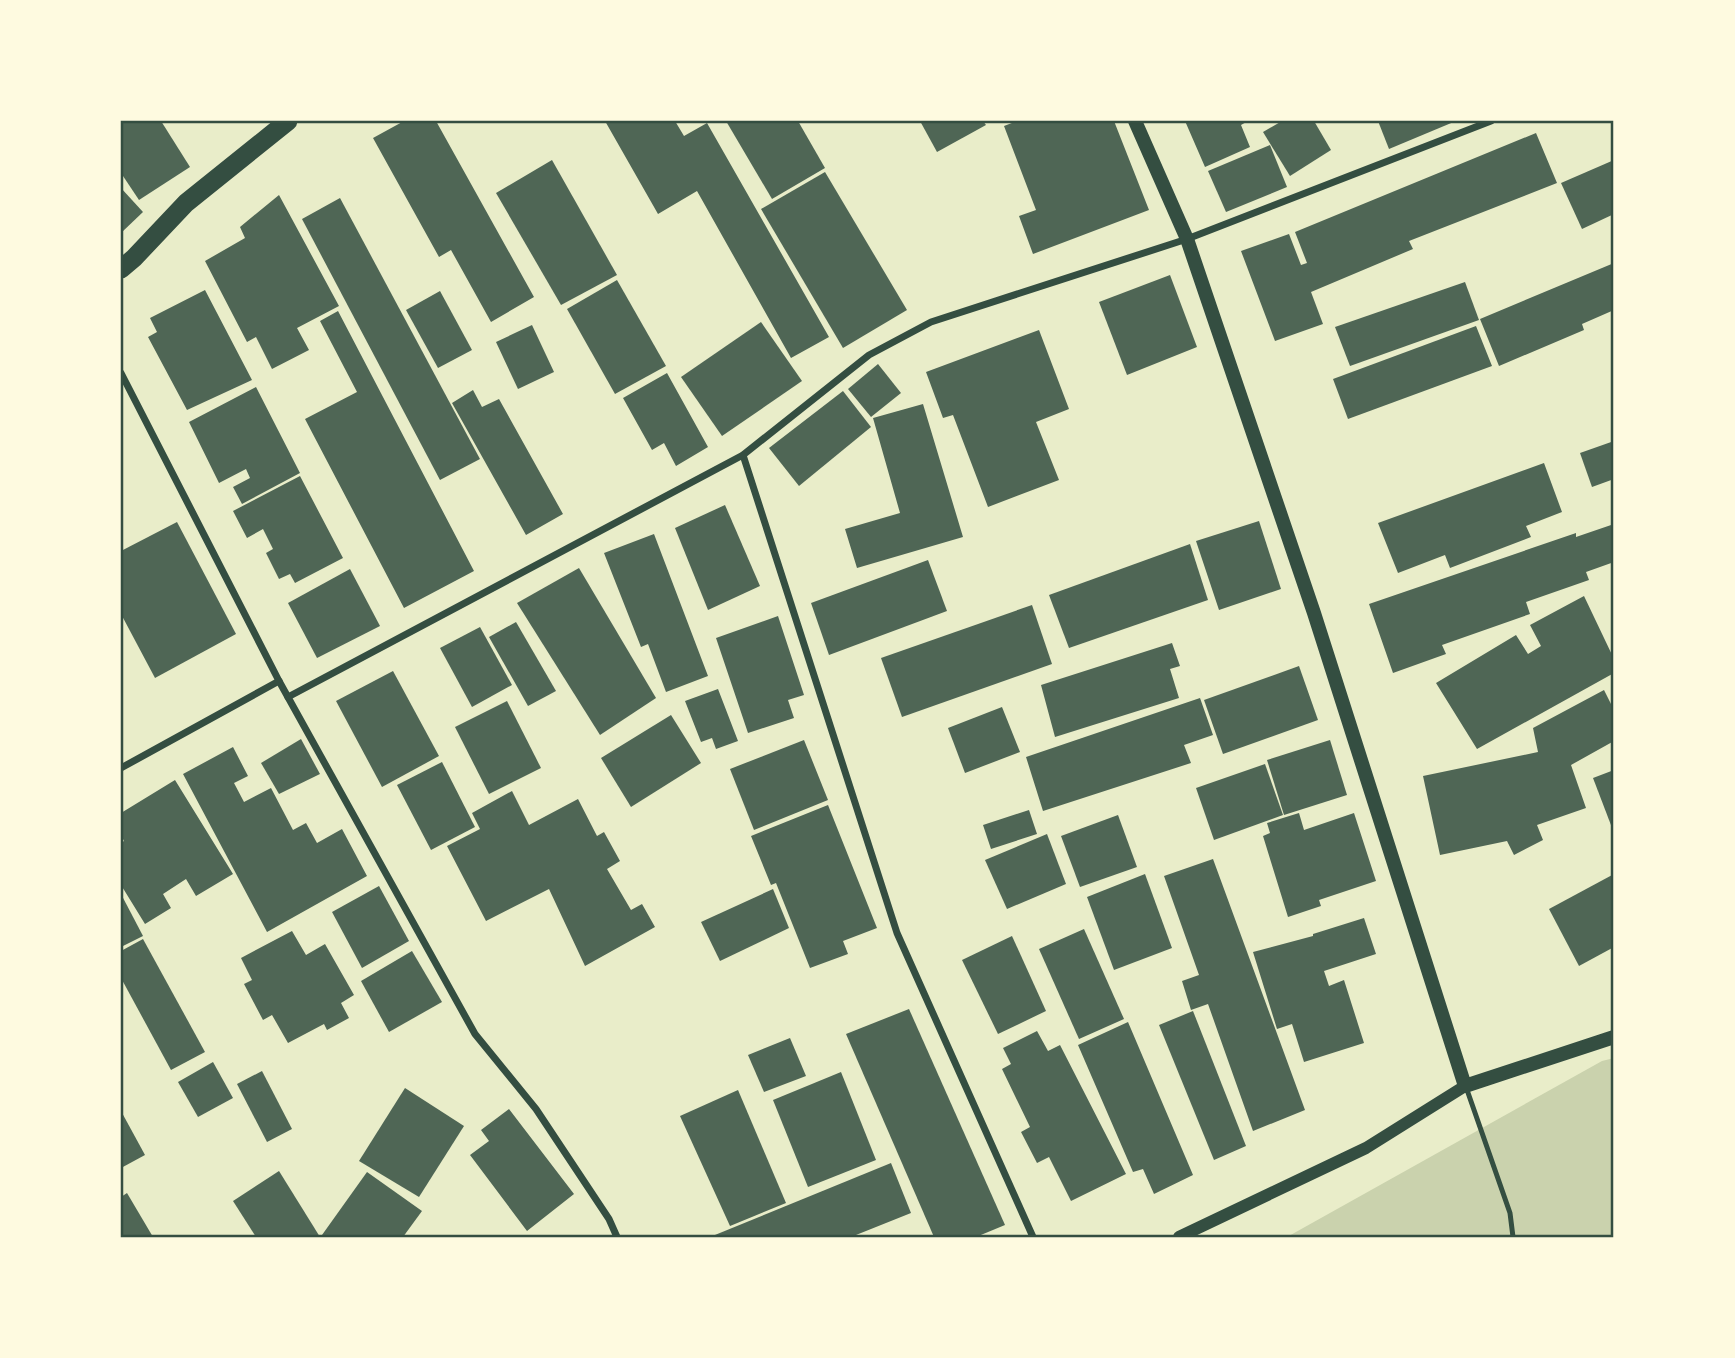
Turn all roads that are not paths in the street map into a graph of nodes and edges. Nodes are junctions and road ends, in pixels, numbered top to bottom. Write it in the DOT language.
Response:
graph roads {
  1 [pos="288,121"];
  2 [pos="1135,121"];
  3 [pos="1491,121"];
  4 [pos="1187,239"];
  5 [pos="121,269"];
  6 [pos="121,373"];
  7 [pos="743,455"];
  8 [pos="279,681"];
  9 [pos="288,697"];
  10 [pos="121,768"];
  11 [pos="1614,1037"];
  12 [pos="1465,1086"];
  13 [pos="617,1237"];
  14 [pos="1033,1237"];
  15 [pos="1179,1237"];
  16 [pos="1513,1237"];
  1 -- 5 [label="highway"];
  2 -- 4 [label="main road"];
  3 -- 4 [label="street"];
  4 -- 7 [label="street"];
  4 -- 12 [label="main road"];
  6 -- 8 [label="street"];
  7 -- 9 [label="street"];
  7 -- 14 [label="street"];
  8 -- 9 [label="street"];
  8 -- 10 [label="street"];
  9 -- 13 [label="street"];
  11 -- 12 [label="main road"];
  12 -- 15 [label="street"];
  12 -- 16 [label="lane"];
}
